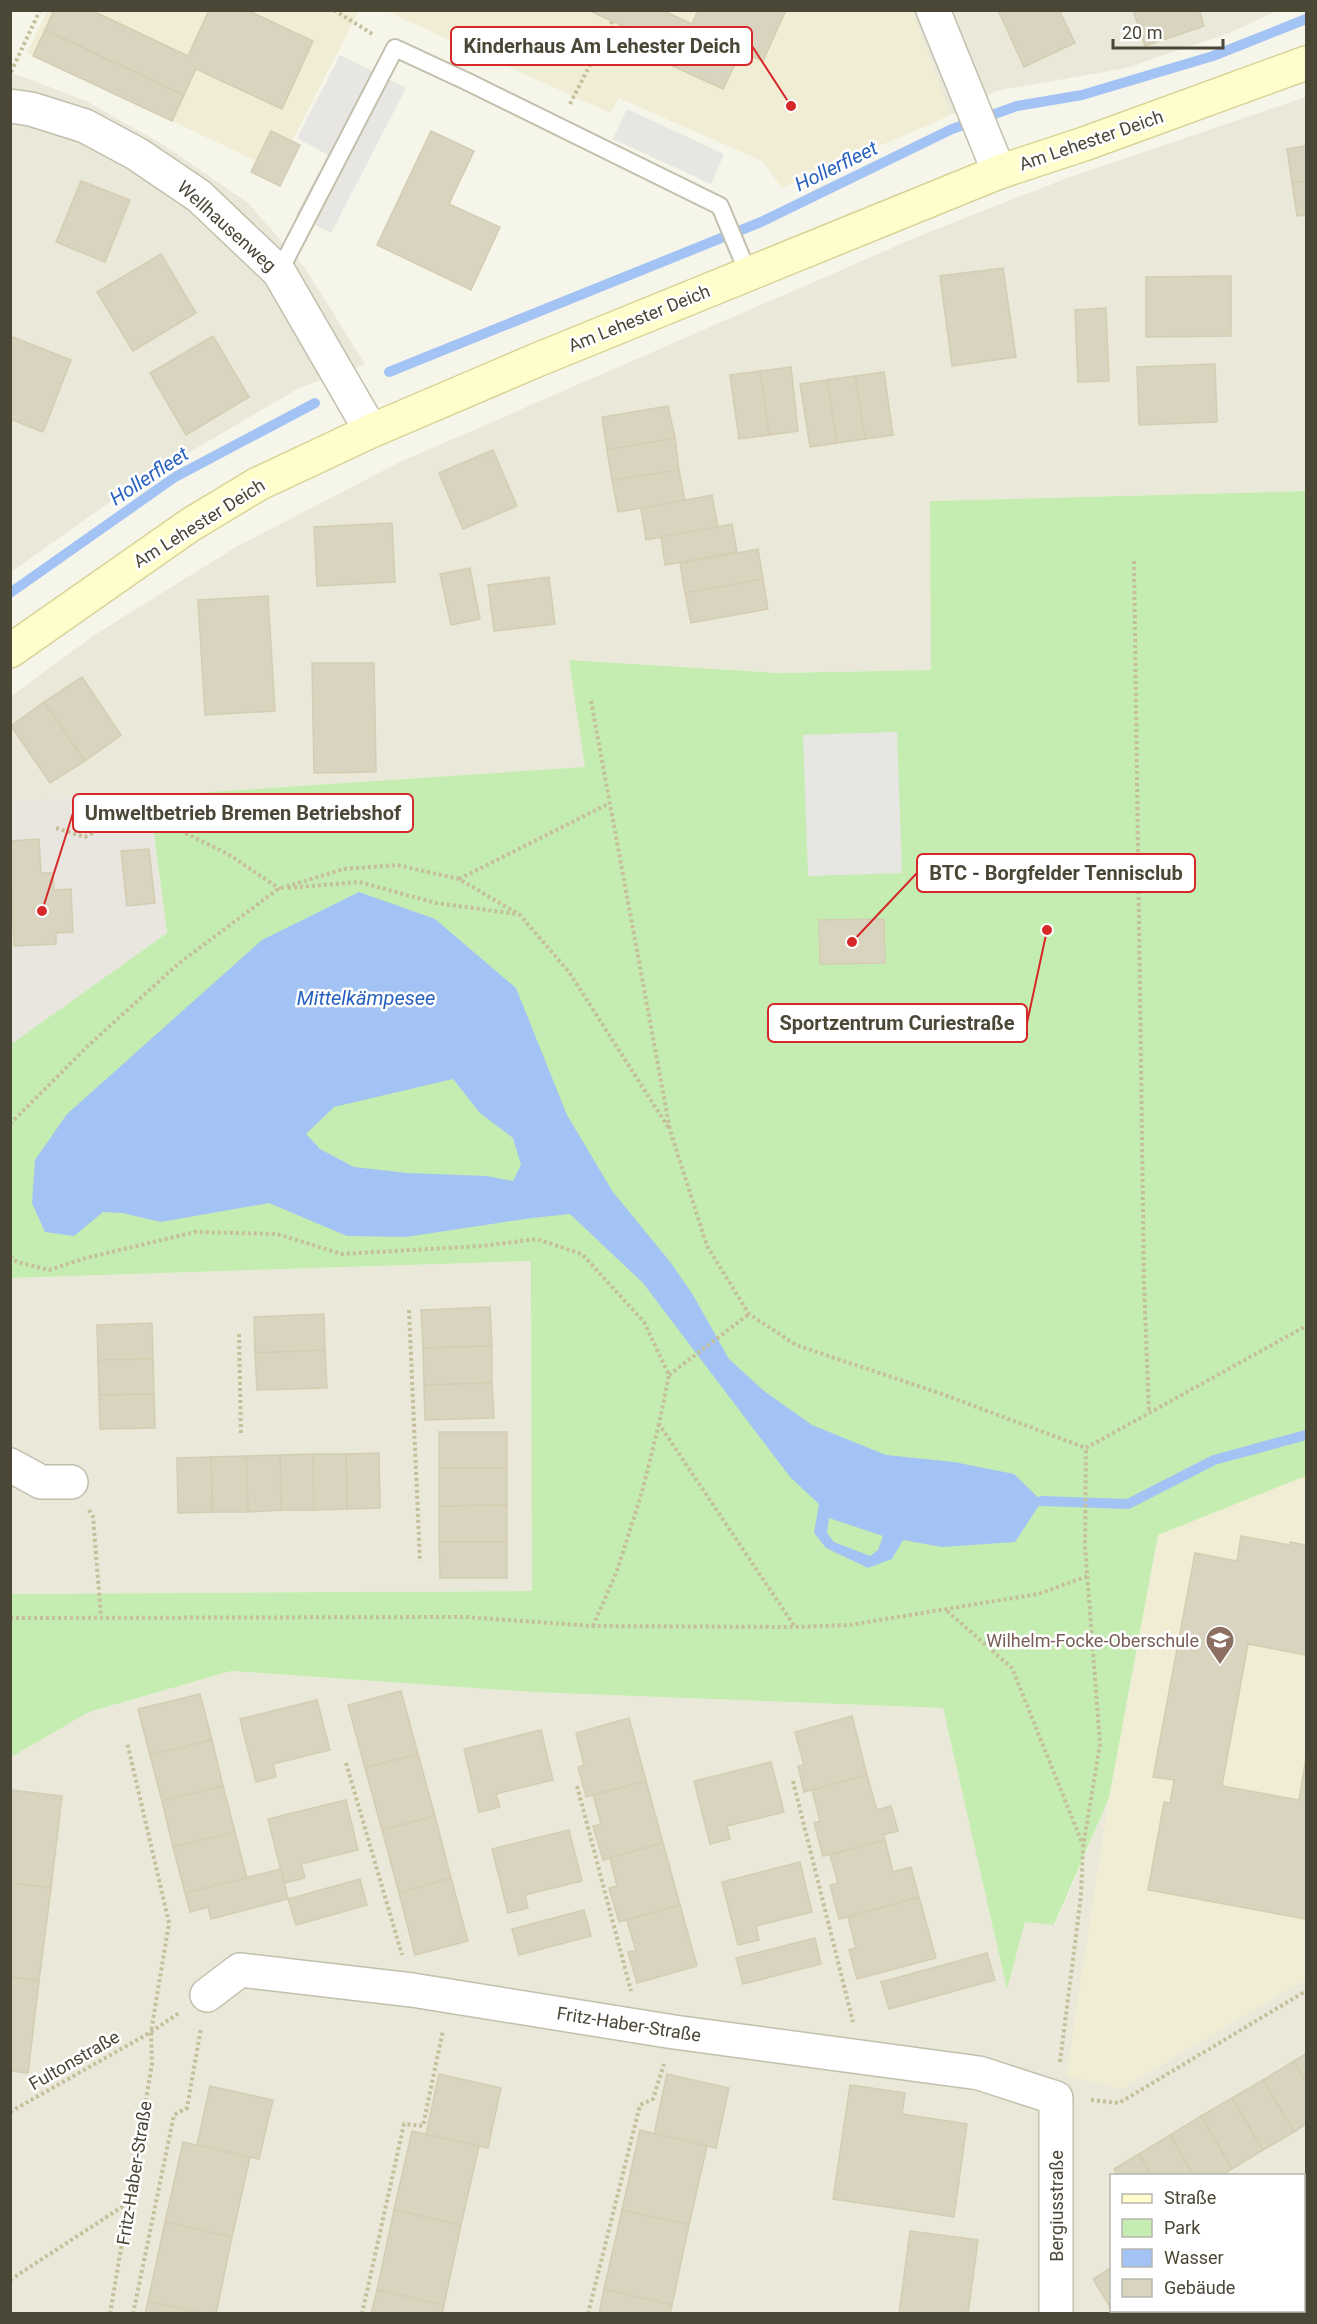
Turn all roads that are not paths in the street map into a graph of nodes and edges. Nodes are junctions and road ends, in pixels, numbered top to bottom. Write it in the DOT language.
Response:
graph roads {
  1 [pos="933,10"];
  2 [pos="1306,63"];
  3 [pos="10,106"];
  4 [pos="999,172"];
  5 [pos="279,272"];
  6 [pos="748,273"];
  7 [pos="371,430"];
  8 [pos="10,651"];
  9 [pos="10,1466"];
  10 [pos="71,1482"];
  11 [pos="207,1995"];
  12 [pos="1056,2098"];
  13 [pos="1056,2313"];
  1 -- 4 [label="street"];
  2 -- 4 [label="street, Am Lehester Deich"];
  3 -- 5 [label="street, Wellhausenweg"];
  4 -- 6 [label="street, Am Lehester Deich"];
  5 -- 6 [label="lane"];
  5 -- 7 [label="street, Wellhausenweg"];
  6 -- 7 [label="street, Am Lehester Deich"];
  7 -- 8 [label="street, Am Lehester Deich"];
  9 -- 10 [label="street"];
  11 -- 12 [label="street, Fritz-Haber-Straße"];
  12 -- 13 [label="street, Bergiusstraße"];
}
